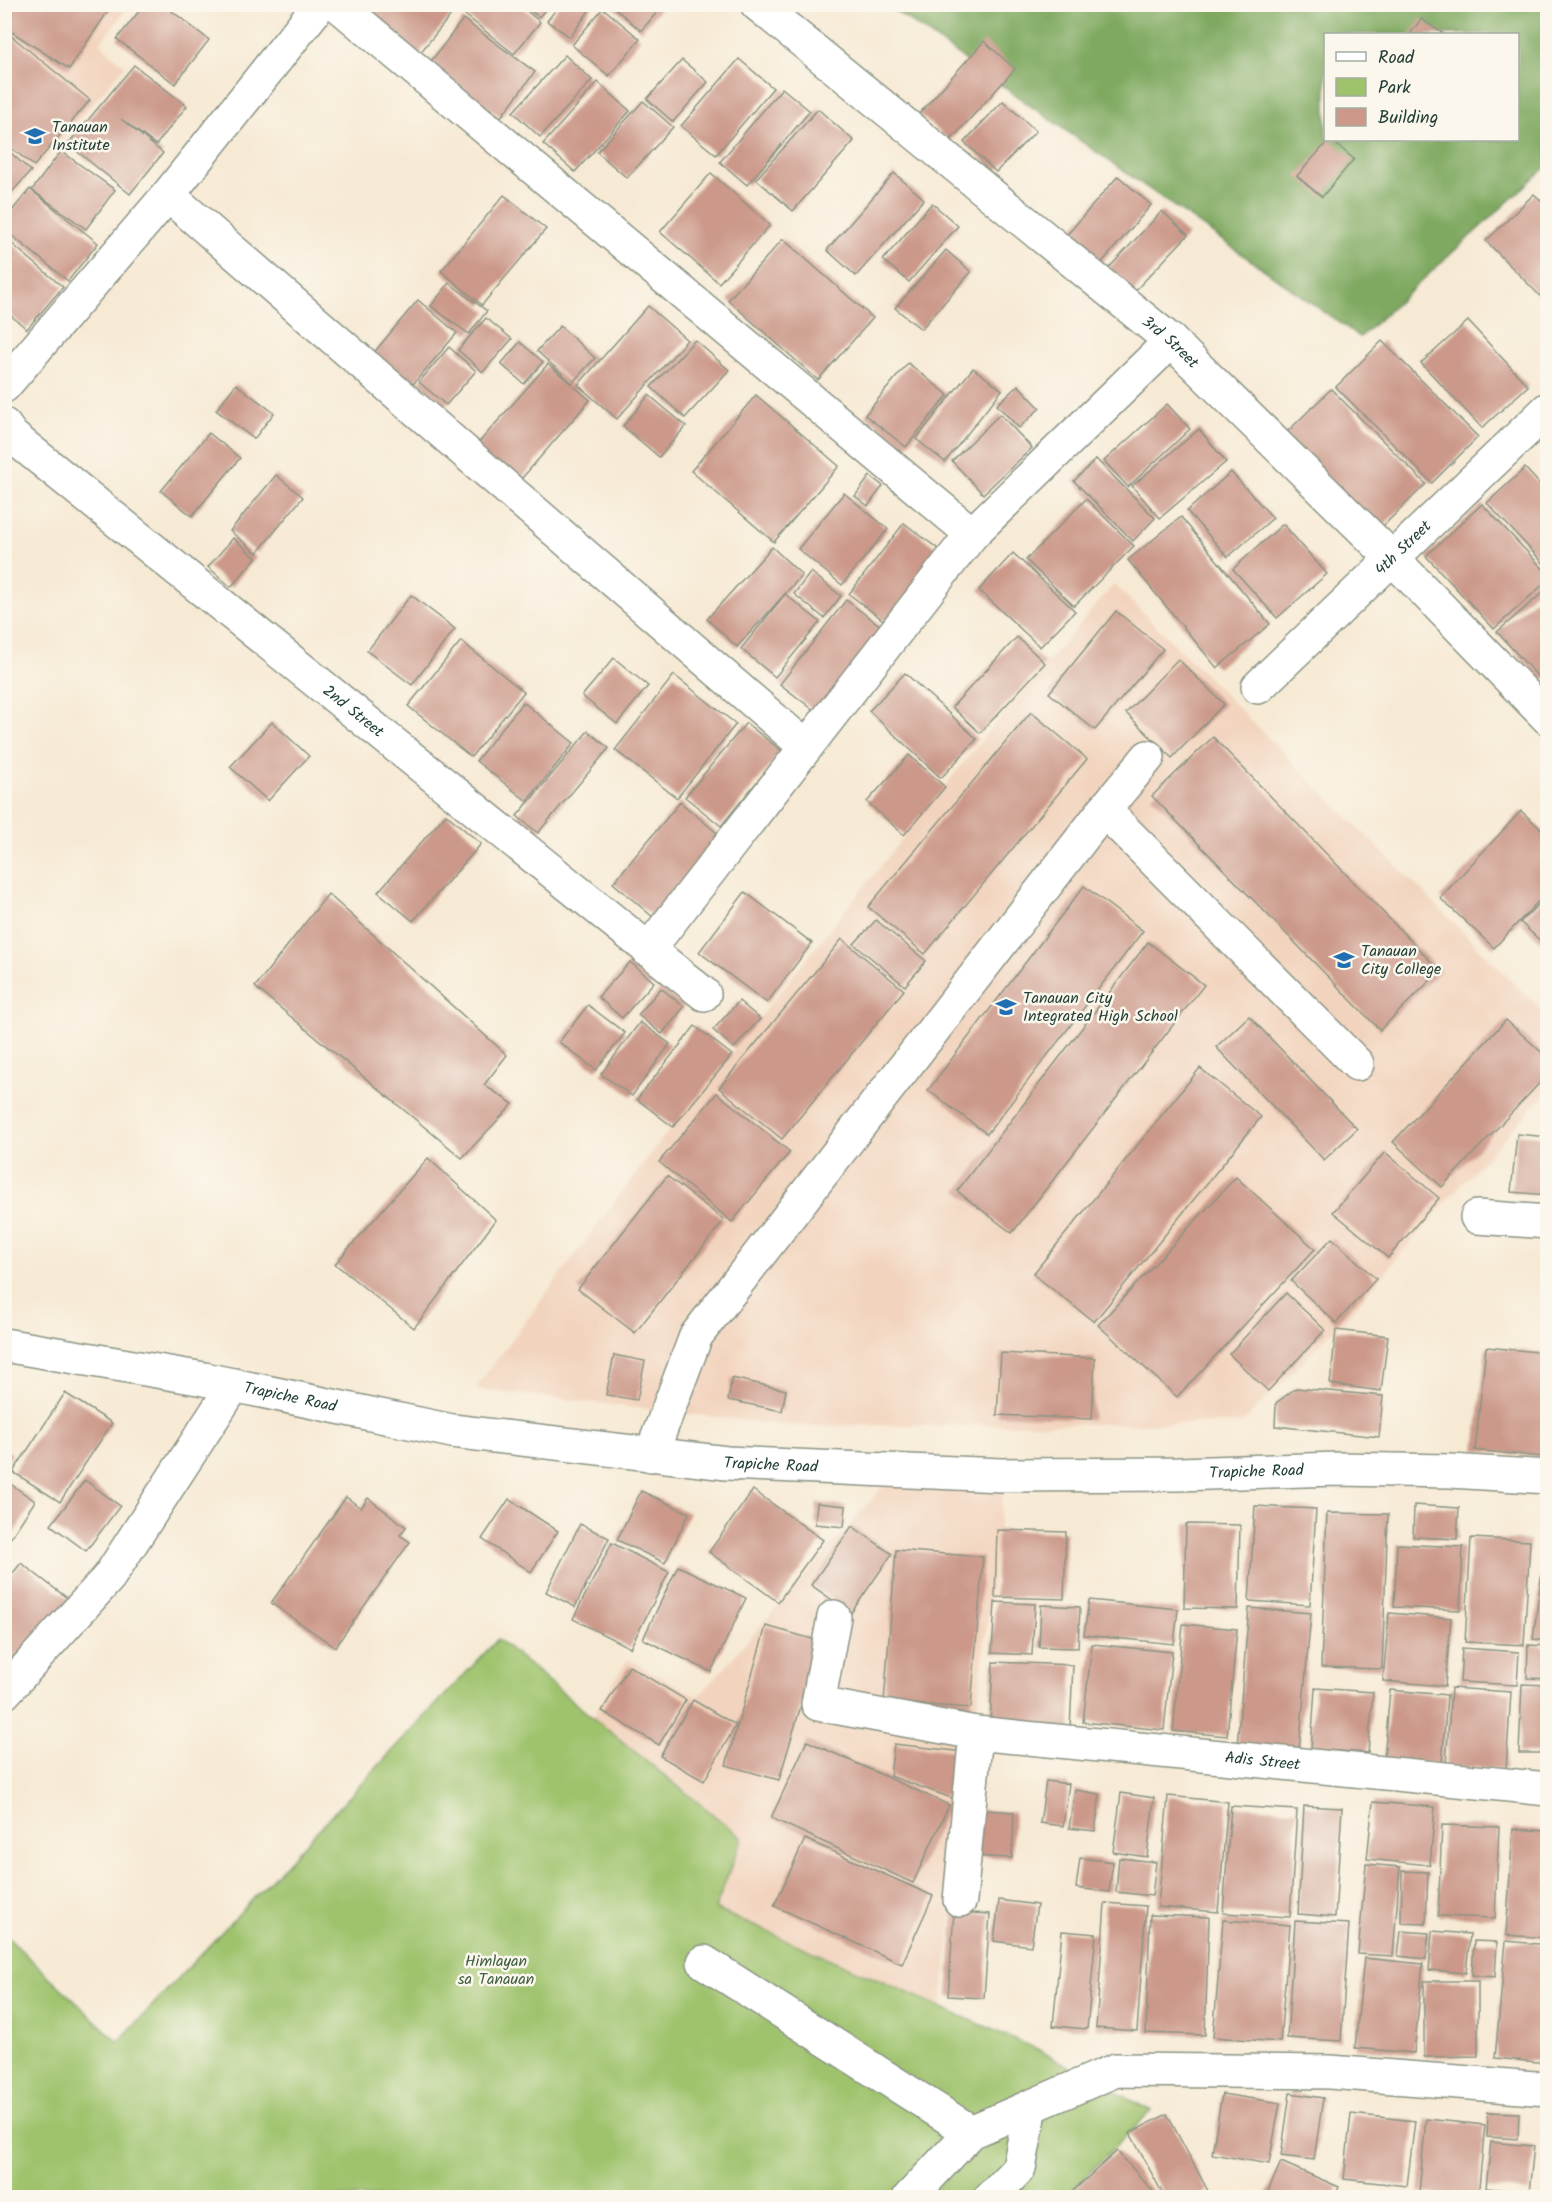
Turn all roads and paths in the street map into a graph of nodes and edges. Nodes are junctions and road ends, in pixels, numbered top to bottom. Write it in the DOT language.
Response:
graph roads {
  1 [pos="320,4"];
  2 [pos="337,4"];
  3 [pos="757,4"];
  4 [pos="168,195"];
  5 [pos="1171,341"];
  6 [pos="4,386"];
  7 [pos="1548,409"];
  8 [pos="4,425"];
  9 [pos="972,534"];
  10 [pos="1393,559"];
  11 [pos="1258,687"];
  12 [pos="1548,718"];
  13 [pos="806,747"];
  14 [pos="1148,757"];
  15 [pos="1104,810"];
  16 [pos="648,950"];
  17 [pos="704,994"];
  18 [pos="1357,1064"];
  19 [pos="1477,1217"];
  20 [pos="1548,1222"];
  21 [pos="4,1345"];
  22 [pos="234,1385"];
  23 [pos="651,1455"];
  24 [pos="1548,1478"];
  25 [pos="834,1617"];
  26 [pos="4,1693"];
  27 [pos="976,1733"];
  28 [pos="1548,1789"];
  29 [pos="960,1900"];
  30 [pos="704,1962"];
  31 [pos="1548,2089"];
  32 [pos="1031,2106"];
  33 [pos="971,2132"];
  34 [pos="909,2198"];
  35 [pos="990,2198"];
  1 -- 4 [label="street"];
  2 -- 9 [label="street"];
  3 -- 5 [label="street, 3rd Street"];
  4 -- 6 [label="street"];
  4 -- 13 [label="street"];
  5 -- 9 [label="street"];
  5 -- 10 [label="street, 3rd Street"];
  7 -- 10 [label="street, 4th Street"];
  8 -- 16 [label="street, 2nd Street"];
  9 -- 13 [label="street"];
  10 -- 11 [label="street, 4th Street"];
  10 -- 12 [label="street, 3rd Street"];
  13 -- 16 [label="street"];
  14 -- 15 [label="street"];
  15 -- 18 [label="street"];
  15 -- 23 [label="street"];
  16 -- 17 [label="street, 2nd Street"];
  19 -- 20 [label="street"];
  21 -- 22 [label="street, Trapiche Road"];
  22 -- 23 [label="street, Trapiche Road"];
  22 -- 26 [label="street"];
  23 -- 24 [label="street, Trapiche Road"];
  25 -- 27 [label="street, Adis Street"];
  27 -- 28 [label="street, Adis Street"];
  27 -- 29 [label="street"];
  30 -- 33 [label="street"];
  31 -- 32 [label="street"];
  32 -- 33 [label="street"];
  32 -- 35 [label="street"];
  33 -- 34 [label="street"];
}
